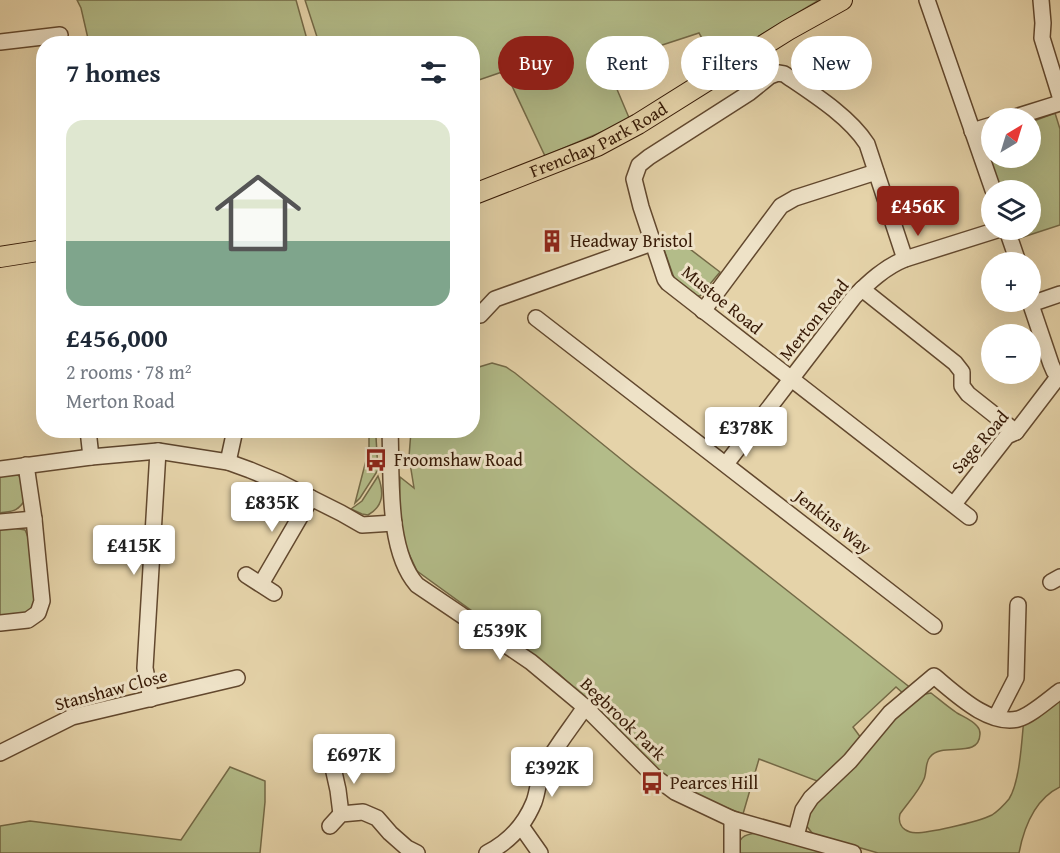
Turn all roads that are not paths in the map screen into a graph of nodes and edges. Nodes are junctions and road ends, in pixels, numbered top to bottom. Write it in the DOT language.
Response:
graph roads {
  1 [pos="842,0"];
  2 [pos="927,0"];
  3 [pos="1041,0"];
  4 [pos="60,35"];
  5 [pos="51,36"];
  6 [pos="36,38"];
  7 [pos="0,42"];
  8 [pos="1060,96"];
  9 [pos="1060,103"];
  10 [pos="1041,109"];
  11 [pos="981,128"];
  12 [pos="972,131"];
  13 [pos="876,172"];
  14 [pos="989,180"];
  15 [pos="480,192"];
  16 [pos="981,235"];
  17 [pos="652,243"];
  18 [pos="36,251"];
  19 [pos="0,257"];
  20 [pos="905,259"];
  21 [pos="862,289"];
  22 [pos="1060,294"];
  23 [pos="1041,300"];
  24 [pos="703,311"];
  25 [pos="1034,312"];
  26 [pos="480,315"];
  27 [pos="536,318"];
  28 [pos="1059,377"];
  29 [pos="791,380"];
  30 [pos="1016,432"];
  31 [pos="89,438"];
  32 [pos="233,438"];
  33 [pos="390,438"];
  34 [pos="158,452"];
  35 [pos="91,457"];
  36 [pos="228,462"];
  37 [pos="726,464"];
  38 [pos="26,465"];
  39 [pos="0,469"];
  40 [pos="311,498"];
  41 [pos="954,504"];
  42 [pos="969,517"];
  43 [pos="34,519"];
  44 [pos="0,522"];
  45 [pos="394,524"];
  46 [pos="246,575"];
  47 [pos="1018,605"];
  48 [pos="0,623"];
  49 [pos="934,626"];
  50 [pos="237,678"];
  51 [pos="1060,691"];
  52 [pos="151,699"];
  53 [pos="585,707"];
  54 [pos="996,717"];
  55 [pos="0,753"];
  56 [pos="332,763"];
  57 [pos="341,813"];
  58 [pos="732,819"];
  59 [pos="330,826"];
  60 [pos="521,826"];
  61 [pos="796,836"];
  62 [pos="417,853"];
  63 [pos="487,853"];
  64 [pos="540,853"];
  65 [pos="732,853"];
  66 [pos="853,853"];
  1 -- 15 [label="main road, Frenchay Park Road"];
  2 -- 12 [label="street"];
  3 -- 8 [label="street"];
  4 -- 5 [label="street"];
  6 -- 7 [label="street"];
  9 -- 10 [label="street"];
  11 -- 12 [label="street"];
  12 -- 14 [label="street"];
  13 -- 17 [label="street, Mustoe Road"];
  13 -- 20 [label="street, Mustoe Road"];
  13 -- 24 [label="street"];
  16 -- 20 [label="street, Merton Road"];
  17 -- 24 [label="street, Mustoe Road"];
  17 -- 26 [label="street"];
  18 -- 19 [label="main road"];
  20 -- 21 [label="street, Merton Road"];
  21 -- 29 [label="street, Merton Road"];
  21 -- 30 [label="street"];
  22 -- 23 [label="street"];
  24 -- 29 [label="street, Mustoe Road"];
  25 -- 28 [label="street"];
  27 -- 37 [label="street, Jenkins Way"];
  28 -- 30 [label="street, Sage Road"];
  29 -- 37 [label="street, Merton Road"];
  29 -- 41 [label="street, Mustoe Road"];
  30 -- 41 [label="street, Sage Road"];
  31 -- 35 [label="street"];
  32 -- 36 [label="street"];
  33 -- 45 [label="street, Begbrook Park"];
  34 -- 35 [label="street"];
  34 -- 36 [label="street"];
  34 -- 52 [label="street"];
  35 -- 38 [label="street"];
  36 -- 40 [label="street"];
  37 -- 49 [label="street, Jenkins Way"];
  38 -- 39 [label="street"];
  38 -- 43 [label="street"];
  40 -- 45 [label="street"];
  40 -- 46 [label="street"];
  41 -- 42 [label="street, Mustoe Road"];
  43 -- 44 [label="street"];
  43 -- 48 [label="street"];
  45 -- 53 [label="street, Begbrook Park"];
  47 -- 54 [label="street"];
  50 -- 52 [label="street, Stanshaw Close"];
  51 -- 54 [label="street"];
  52 -- 55 [label="street, Stanshaw Close"];
  53 -- 58 [label="street, Begbrook Park"];
  53 -- 60 [label="street"];
  54 -- 61 [label="street"];
  56 -- 57 [label="street"];
  57 -- 59 [label="street"];
  57 -- 62 [label="street"];
  58 -- 61 [label="street, Begbrook Park"];
  58 -- 65 [label="street"];
  60 -- 63 [label="street"];
  60 -- 64 [label="street"];
  61 -- 66 [label="street, Begbrook Park"];
}
